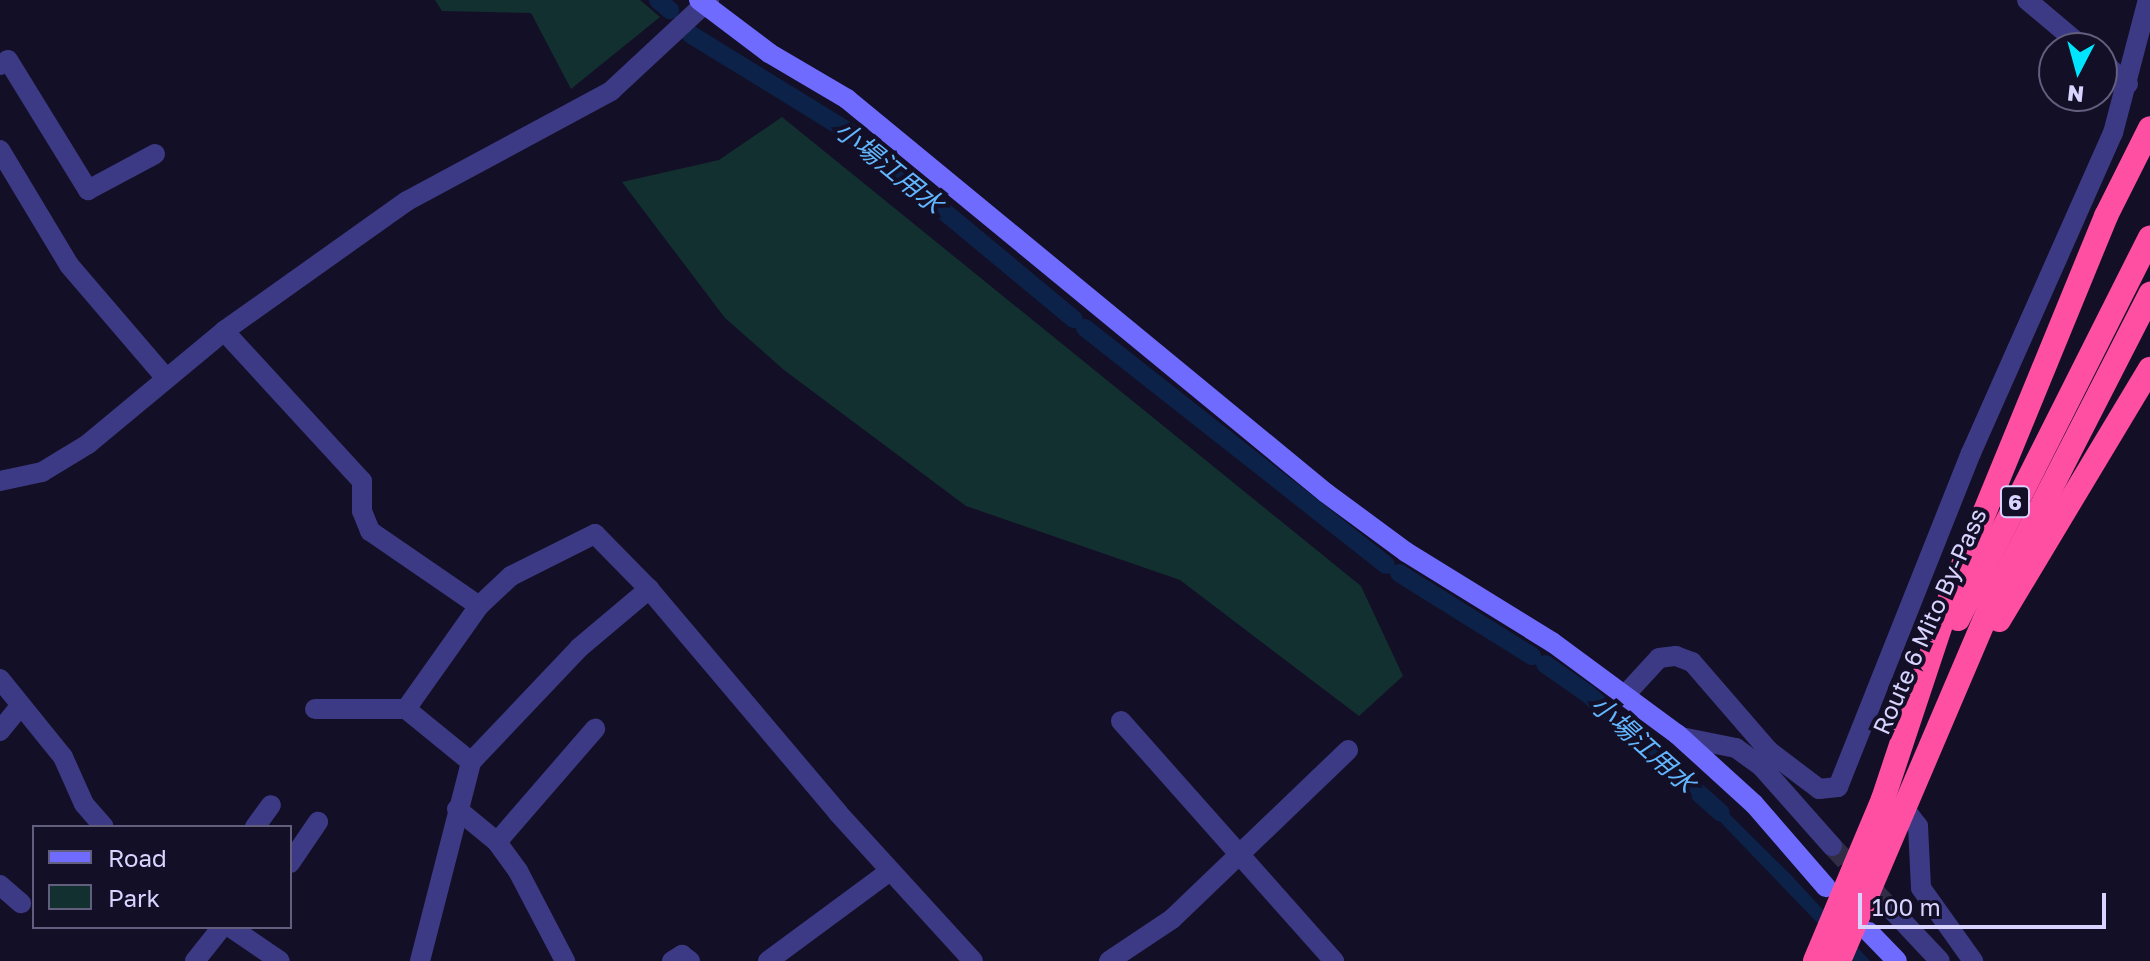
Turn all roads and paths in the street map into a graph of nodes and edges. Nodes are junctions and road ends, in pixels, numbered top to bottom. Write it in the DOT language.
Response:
graph roads {
  1 [pos="2027,0"];
  2 [pos="2148,0"];
  3 [pos="704,2"];
  4 [pos="2065,32"];
  5 [pos="2144,44"];
  6 [pos="0,65"];
  7 [pos="2118,76"];
  8 [pos="2128,84"];
  9 [pos="2113,133"];
  10 [pos="2144,138"];
  11 [pos="0,150"];
  12 [pos="155,154"];
  13 [pos="2150,238"];
  14 [pos="2150,294"];
  15 [pos="224,331"];
  16 [pos="2150,369"];
  17 [pos="166,378"];
  18 [pos="0,481"];
  19 [pos="649,589"];
  20 [pos="479,606"];
  21 [pos="0,679"];
  22 [pos="1625,695"];
  23 [pos="20,706"];
  24 [pos="315,709"];
  25 [pos="406,709"];
  26 [pos="1121,721"];
  27 [pos="595,729"];
  28 [pos="0,731"];
  29 [pos="1681,737"];
  30 [pos="1348,750"];
  31 [pos="1926,751"];
  32 [pos="471,762"];
  33 [pos="1893,772"];
  34 [pos="271,805"];
  35 [pos="1903,807"];
  36 [pos="457,809"];
  37 [pos="318,822"];
  38 [pos="102,825"];
  39 [pos="256,825"];
  40 [pos="497,842"];
  41 [pos="1832,846"];
  42 [pos="1243,853"];
  43 [pos="292,860"];
  44 [pos="890,871"];
  45 [pos="0,885"];
  46 [pos="1826,887"];
  47 [pos="21,903"];
  48 [pos="1891,909"];
  49 [pos="220,929"];
  50 [pos="240,930"];
  51 [pos="1869,932"];
  52 [pos="195,961"];
  53 [pos="280,961"];
  54 [pos="420,961"];
  55 [pos="565,961"];
  56 [pos="672,961"];
  57 [pos="690,961"];
  58 [pos="768,961"];
  59 [pos="973,961"];
  60 [pos="1109,961"];
  61 [pos="1334,961"];
  62 [pos="1815,961"];
  63 [pos="1839,961"];
  64 [pos="1897,961"];
  65 [pos="1940,961"];
  66 [pos="1973,961"];
  1 -- 4 [label="street"];
  2 -- 5 [label="street"];
  3 -- 15 [label="street"];
  3 -- 22 [label="street"];
  5 -- 8 [label="street"];
  6 -- 12 [label="street"];
  7 -- 8 [label="street"];
  8 -- 9 [label="street"];
  9 -- 10 [label="street"];
  9 -- 22 [label="street"];
  10 -- 33 [label="highway"];
  11 -- 17 [label="street"];
  13 -- 33 [label="highway, Route 6 Mito By-Pass / 6"];
  14 -- 31 [label="highway, Route 6 Mito By-Pass / 6"];
  15 -- 17 [label="street"];
  15 -- 20 [label="street"];
  16 -- 31 [label="highway"];
  17 -- 18 [label="street"];
  19 -- 20 [label="street"];
  19 -- 32 [label="street"];
  19 -- 44 [label="street"];
  20 -- 25 [label="street"];
  21 -- 23 [label="street"];
  22 -- 29 [label="street"];
  23 -- 28 [label="street"];
  23 -- 38 [label="street"];
  24 -- 25 [label="street"];
  25 -- 32 [label="street"];
  26 -- 42 [label="street"];
  27 -- 40 [label="street"];
  29 -- 41 [label="street"];
  29 -- 46 [label="street"];
  30 -- 42 [label="street"];
  31 -- 35 [label="highway, 6"];
  32 -- 36 [label="street"];
  33 -- 62 [label="highway, 6"];
  34 -- 39 [label="street"];
  35 -- 63 [label="highway, 6"];
  35 -- 66 [label="street"];
  36 -- 40 [label="street"];
  36 -- 54 [label="street"];
  37 -- 43 [label="street"];
  40 -- 55 [label="street"];
  42 -- 60 [label="street"];
  42 -- 61 [label="street"];
  44 -- 58 [label="street"];
  44 -- 59 [label="street"];
  45 -- 47 [label="street"];
  48 -- 65 [label="street"];
  49 -- 52 [label="street"];
  50 -- 53 [label="street"];
  51 -- 64 [label="street"];
  56 -- 57 [label="street"];
}
